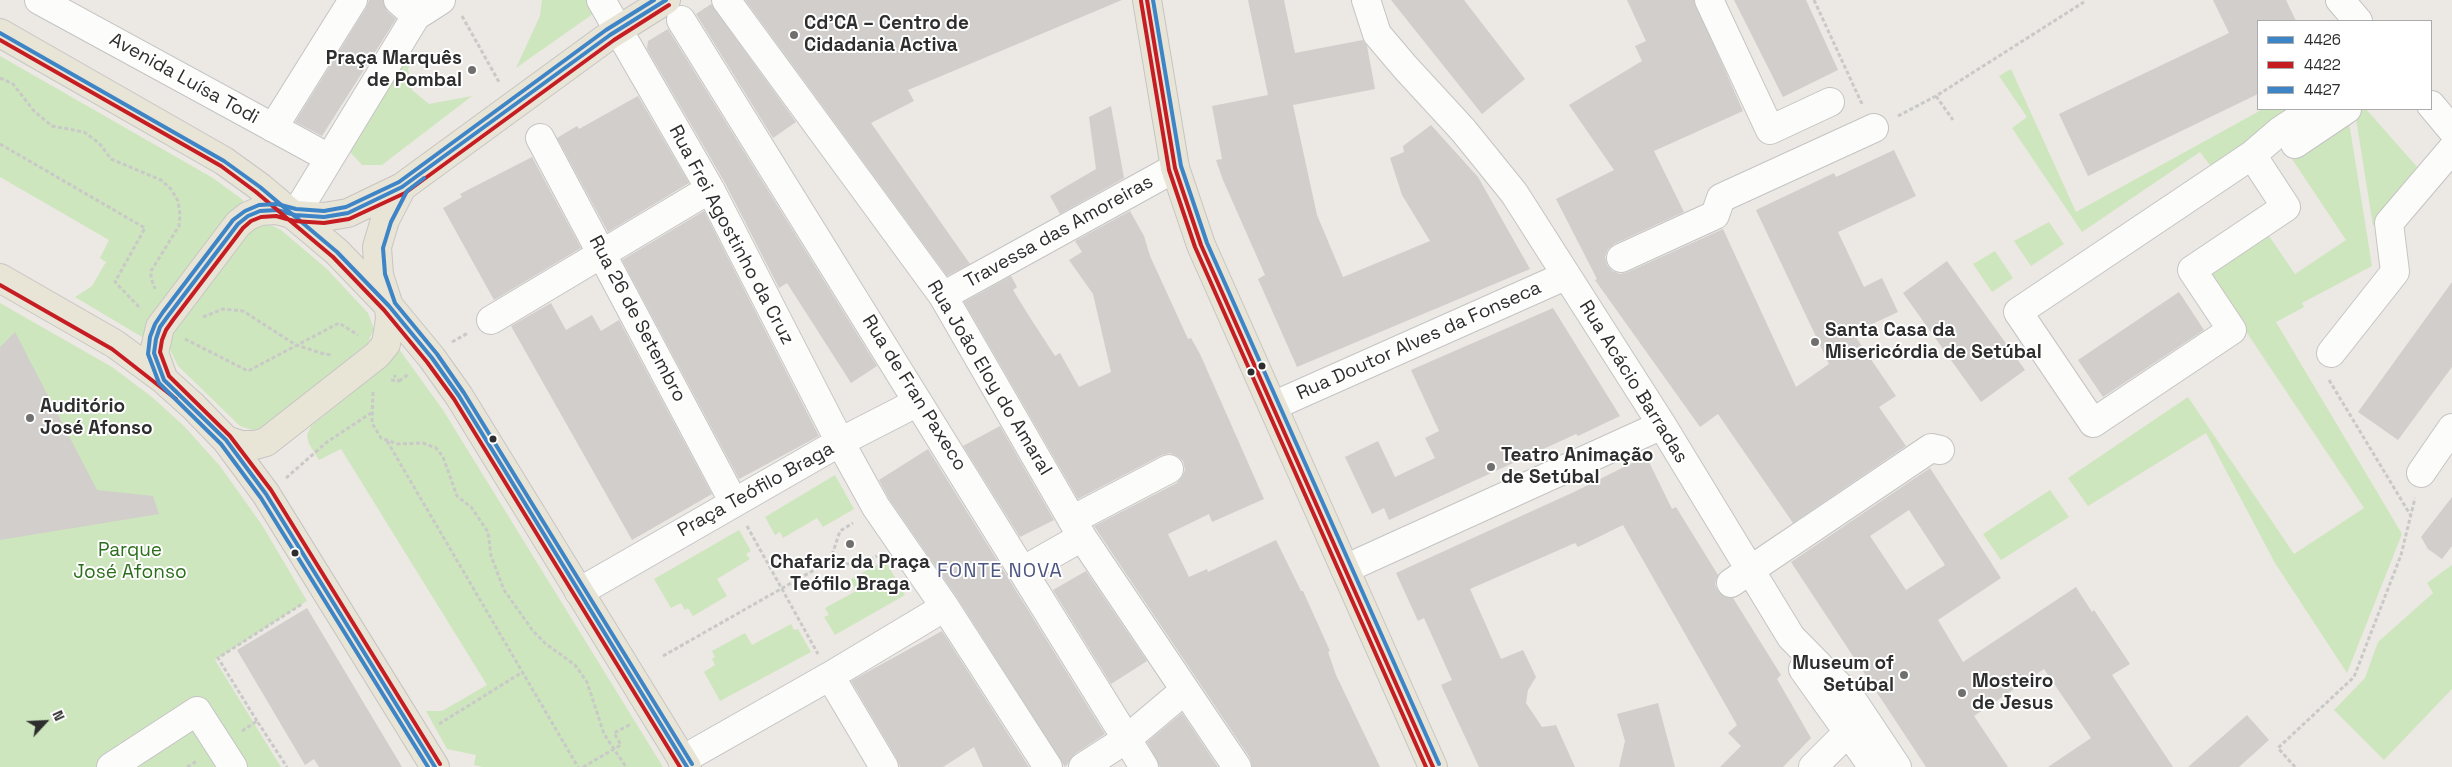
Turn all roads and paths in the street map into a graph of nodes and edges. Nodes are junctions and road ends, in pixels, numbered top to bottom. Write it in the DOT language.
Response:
graph roads {
  1 [pos="40,0"];
  2 [pos="353,0"];
  3 [pos="601,0"];
  4 [pos="726,0"];
  5 [pos="1147,0"];
  6 [pos="1366,0"];
  7 [pos="1709,0"];
  8 [pos="1814,0"];
  9 [pos="2340,0"];
  10 [pos="2084,2"];
  11 [pos="450,5"];
  12 [pos="407,8"];
  13 [pos="674,10"];
  14 [pos="2357,20"];
  15 [pos="617,30"];
  16 [pos="0,33"];
  17 [pos="0,78"];
  18 [pos="500,85"];
  19 [pos="1936,96"];
  20 [pos="1830,102"];
  21 [pos="2432,106"];
  22 [pos="2312,110"];
  23 [pos="2345,110"];
  24 [pos="1953,120"];
  25 [pos="273,128"];
  26 [pos="1874,128"];
  27 [pos="2452,130"];
  28 [pos="540,138"];
  29 [pos="2452,150"];
  30 [pos="329,158"];
  31 [pos="2256,161"];
  32 [pos="1175,168"];
  33 [pos="402,187"];
  34 [pos="710,189"];
  35 [pos="295,215"];
  36 [pos="603,255"];
  37 [pos="1621,258"];
  38 [pos="1565,276"];
  39 [pos="0,278"];
  40 [pos="943,296"];
  41 [pos="389,306"];
  42 [pos="168,316"];
  43 [pos="491,320"];
  44 [pos="2331,353"];
  45 [pos="366,363"];
  46 [pos="164,380"];
  47 [pos="918,402"];
  48 [pos="1273,406"];
  49 [pos="371,413"];
  50 [pos="1662,425"];
  51 [pos="2452,428"];
  52 [pos="226,440"];
  53 [pos="386,440"];
  54 [pos="840,442"];
  55 [pos="1940,450"];
  56 [pos="1169,469"];
  57 [pos="2421,473"];
  58 [pos="282,481"];
  59 [pos="734,501"];
  60 [pos="876,507"];
  61 [pos="2411,517"];
  62 [pos="1077,528"];
  63 [pos="900,543"];
  64 [pos="830,561"];
  65 [pos="1345,569"];
  66 [pos="1024,570"];
  67 [pos="1742,577"];
  68 [pos="782,588"];
  69 [pos="326,590"];
  70 [pos="579,592"];
  71 [pos="945,607"];
  72 [pos="1791,637"];
  73 [pos="663,656"];
  74 [pos="521,673"];
  75 [pos="830,676"];
  76 [pos="1185,690"];
  77 [pos="257,721"];
  78 [pos="636,722"];
  79 [pos="436,726"];
  80 [pos="1849,731"];
  81 [pos="1128,738"];
  82 [pos="613,750"];
  83 [pos="685,763"];
  84 [pos="111,767"];
  85 [pos="233,767"];
  86 [pos="435,767"];
  87 [pos="578,767"];
  88 [pos="583,767"];
  89 [pos="626,767"];
  90 [pos="884,767"];
  91 [pos="1048,767"];
  92 [pos="1083,767"];
  93 [pos="1144,767"];
  94 [pos="1237,767"];
  95 [pos="1433,767"];
  96 [pos="1814,767"];
  97 [pos="1873,767"];
  98 [pos="1897,767"];
  99 [pos="2295,767"];
  1 -- 25 [label="street, Avenida Luísa Todi"];
  2 -- 25 [label="street"];
  3 -- 15 [label="street"];
  4 -- 40 [label="street, Rua João Eloy do Amaral"];
  5 -- 32 [label="main road"];
  6 -- 38 [label="street, Rua Acácio Barradas"];
  7 -- 20 [label="street"];
  8 -- 26 [label="path"];
  9 -- 14 [label="street"];
  10 -- 19 [label="path"];
  11 -- 12 [label="street"];
  11 -- 18 [label="path"];
  12 -- 30 [label="street"];
  13 -- 15 [label="main road"];
  13 -- 47 [label="street, Rua de Fran Paxeco"];
  15 -- 33 [label="main road"];
  15 -- 34 [label="street, Rua Frei Agostinho da Cruz"];
  16 -- 35 [label="main road"];
  17 -- 42 [label="path"];
  19 -- 24 [label="path"];
  19 -- 26 [label="path"];
  21 -- 27 [label="street"];
  22 -- 31 [label="street"];
  23 -- 31 [label="street"];
  25 -- 30 [label="street, Avenida Luísa Todi"];
  26 -- 37 [label="street"];
  28 -- 36 [label="street, Rua 26 de Setembro"];
  29 -- 44 [label="street"];
  30 -- 35 [label="street"];
  31 -- 31 [label="street"];
  32 -- 40 [label="street, Travessa das Amoreiras"];
  32 -- 48 [label="main road"];
  33 -- 35 [label="main road"];
  33 -- 41 [label="main road"];
  34 -- 36 [label="street"];
  34 -- 54 [label="street, Rua Frei Agostinho da Cruz"];
  35 -- 41 [label="main road"];
  35 -- 42 [label="main road"];
  36 -- 43 [label="street"];
  36 -- 59 [label="street, Rua 26 de Setembro"];
  38 -- 48 [label="street, Rua Doutor Alves da Fonseca"];
  38 -- 50 [label="street, Rua Acácio Barradas"];
  39 -- 46 [label="main road"];
  40 -- 62 [label="street, Rua João Eloy do Amaral"];
  41 -- 45 [label="main road"];
  41 -- 70 [label="main road"];
  42 -- 45 [label="path"];
  42 -- 46 [label="main road"];
  44 -- 61 [label="path"];
  45 -- 49 [label="path"];
  45 -- 52 [label="main road"];
  46 -- 52 [label="main road"];
  47 -- 54 [label="street"];
  47 -- 66 [label="street, Rua de Fran Paxeco"];
  48 -- 65 [label="main road"];
  49 -- 53 [label="path"];
  49 -- 58 [label="path"];
  50 -- 65 [label="street"];
  50 -- 67 [label="street, Rua Acácio Barradas"];
  51 -- 57 [label="street"];
  52 -- 69 [label="main road"];
  53 -- 74 [label="path"];
  53 -- 82 [label="path"];
  54 -- 59 [label="street, Praça Teófilo Braga"];
  54 -- 60 [label="street, Praça Teófilo Braga"];
  55 -- 67 [label="street"];
  56 -- 62 [label="street"];
  57 -- 61 [label="path"];
  59 -- 68 [label="path"];
  59 -- 70 [label="street, Praça Teófilo Braga"];
  60 -- 63 [label="street, Praça Teófilo Braga"];
  60 -- 64 [label="path"];
  61 -- 99 [label="path"];
  62 -- 66 [label="street"];
  62 -- 76 [label="street, Rua João Eloy do Amaral"];
  63 -- 64 [label="path"];
  63 -- 71 [label="street, Praça Teófilo Braga"];
  64 -- 68 [label="path"];
  65 -- 95 [label="main road"];
  66 -- 81 [label="street, Rua de Fran Paxeco"];
  67 -- 72 [label="street, Rua Acácio Barradas"];
  68 -- 73 [label="path"];
  68 -- 75 [label="path"];
  69 -- 77 [label="path"];
  69 -- 86 [label="main road"];
  70 -- 83 [label="main road"];
  71 -- 75 [label="street"];
  71 -- 91 [label="street, Praça Teófilo Braga"];
  72 -- 80 [label="street"];
  72 -- 98 [label="street, Rua Acácio Barradas"];
  74 -- 79 [label="path"];
  74 -- 87 [label="path"];
  75 -- 83 [label="street"];
  75 -- 90 [label="street"];
  76 -- 81 [label="street"];
  76 -- 94 [label="street, Rua João Eloy do Amaral"];
  78 -- 82 [label="path"];
  80 -- 96 [label="street"];
  80 -- 97 [label="street"];
  81 -- 92 [label="street"];
  81 -- 93 [label="street, Rua de Fran Paxeco"];
  82 -- 88 [label="path"];
  82 -- 89 [label="path"];
  84 -- 85 [label="street"];
}
